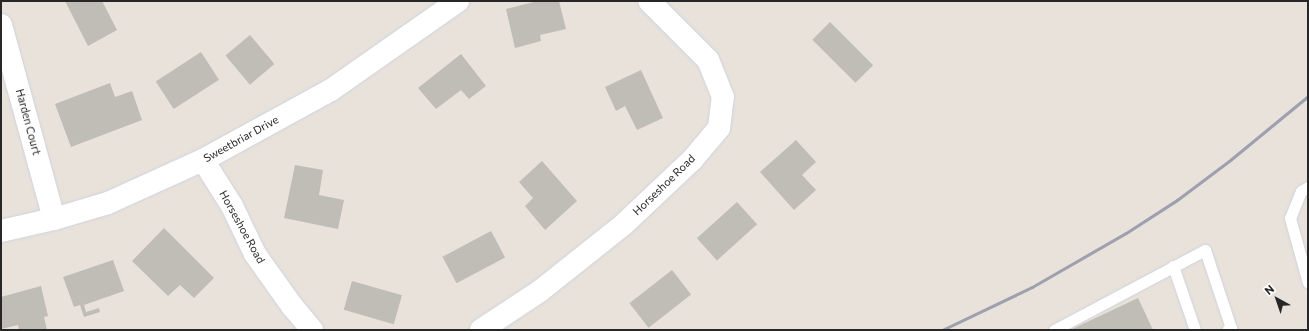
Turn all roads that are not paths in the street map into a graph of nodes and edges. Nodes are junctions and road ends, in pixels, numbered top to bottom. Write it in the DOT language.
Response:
graph roads {
  1 [pos="458,1"];
  2 [pos="649,1"];
  3 [pos="1,25"];
  4 [pos="203,160"];
  5 [pos="1308,187"];
  6 [pos="54,219"];
  7 [pos="1,231"];
  8 [pos="1173,266"];
  9 [pos="1308,283"];
  10 [pos="312,330"];
  11 [pos="480,330"];
  12 [pos="1054,330"];
  13 [pos="1195,330"];
  14 [pos="1227,330"];
  1 -- 4 [label="street, Sweetbriar Drive"];
  2 -- 11 [label="street, Horseshoe Road"];
  3 -- 6 [label="street, Harden Court"];
  4 -- 6 [label="street, Sweetbriar Drive"];
  4 -- 10 [label="street, Horseshoe Road"];
  5 -- 9 [label="lane"];
  6 -- 7 [label="street, Sweetbriar Drive"];
  8 -- 12 [label="lane"];
  8 -- 13 [label="lane"];
  8 -- 14 [label="lane"];
}
